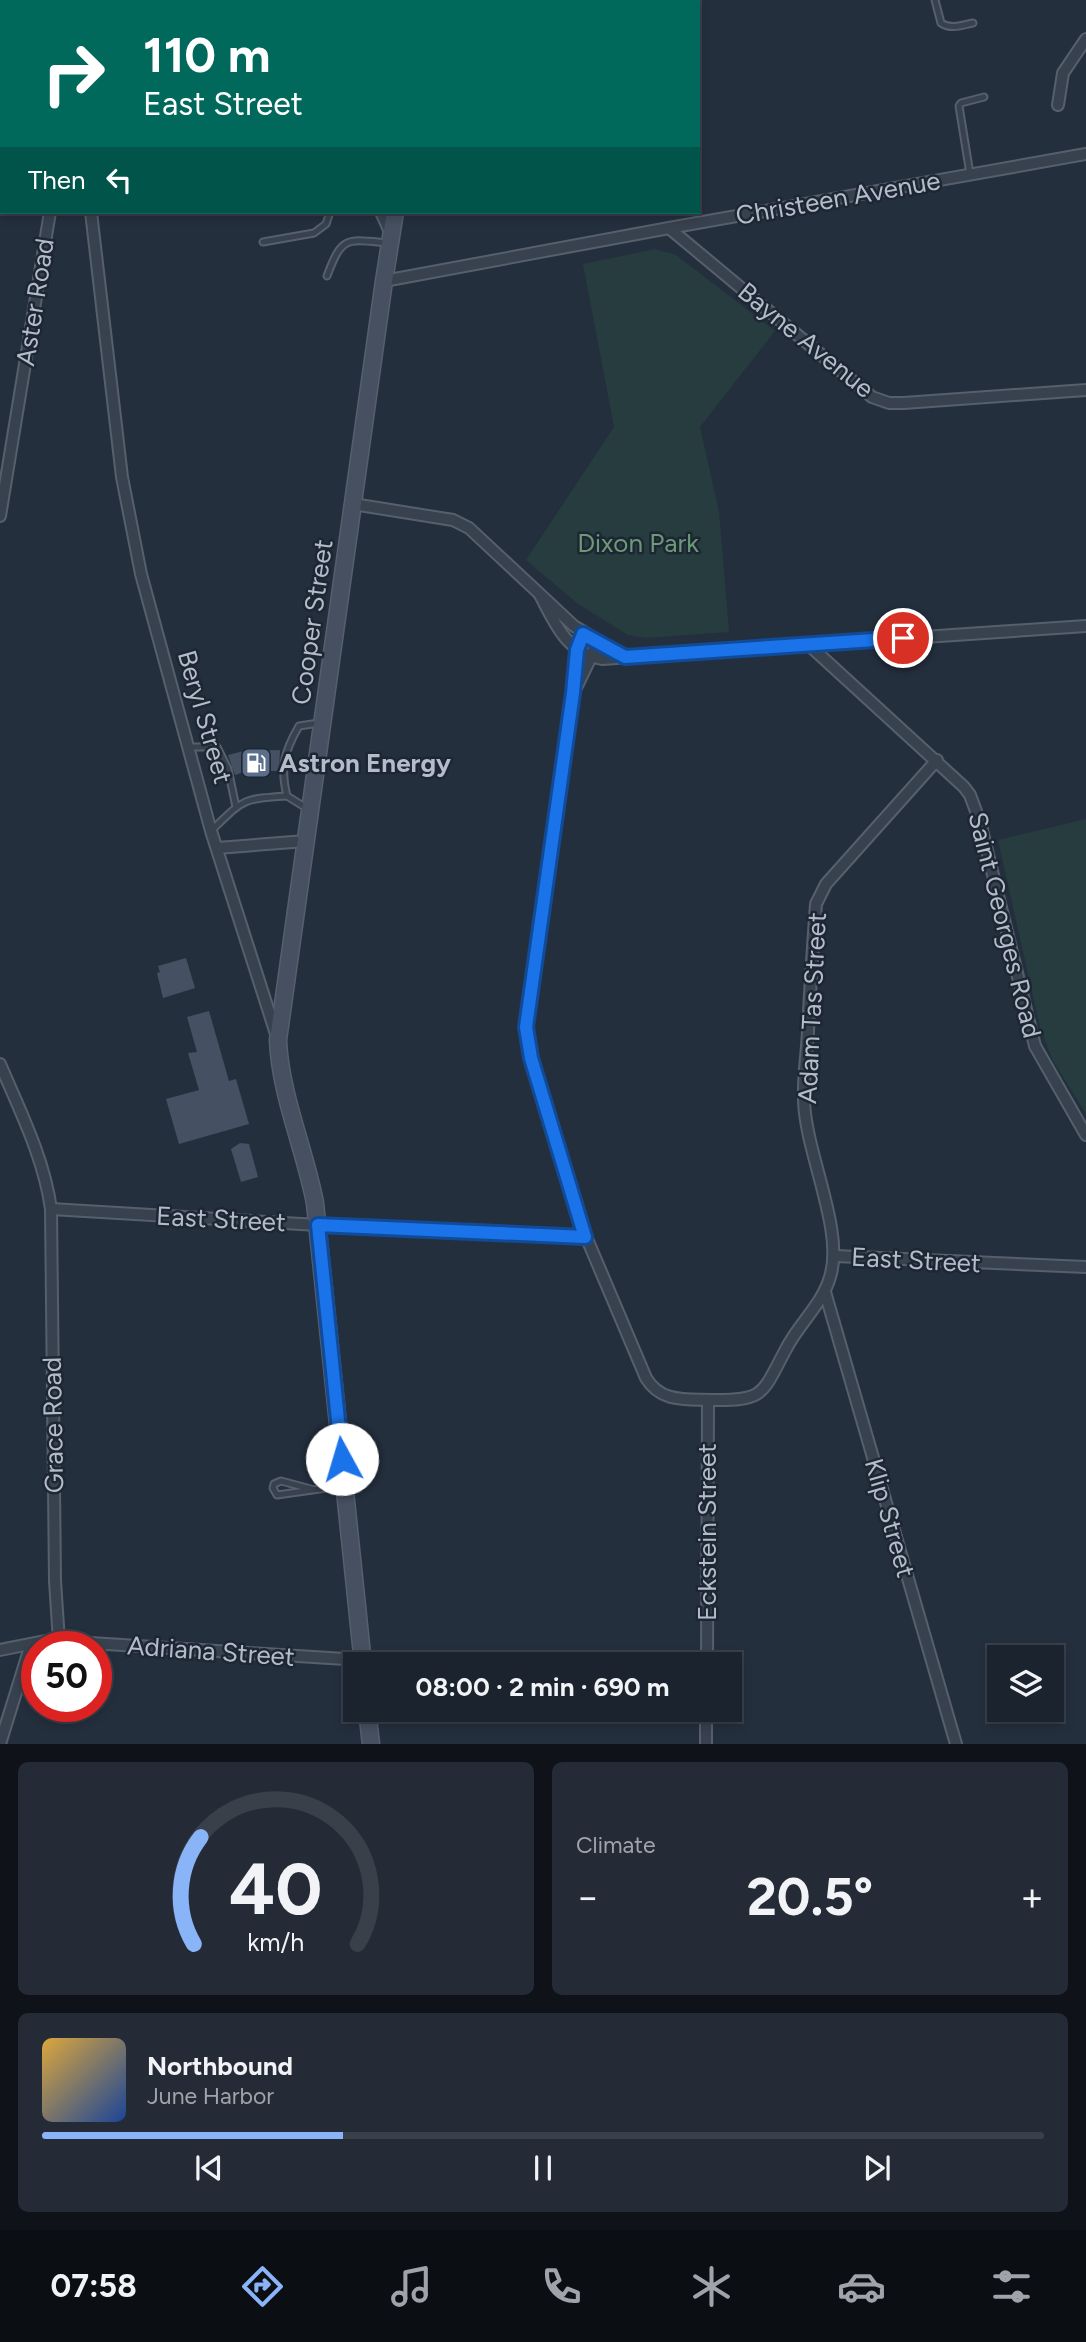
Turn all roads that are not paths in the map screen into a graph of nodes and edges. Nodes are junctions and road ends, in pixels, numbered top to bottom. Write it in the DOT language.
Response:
graph roads {
  1 [pos="935,0"];
  2 [pos="973,23"];
  3 [pos="1086,39"];
  4 [pos="984,97"];
  5 [pos="1059,105"];
  6 [pos="1086,154"];
  7 [pos="970,174"];
  8 [pos="50,214"];
  9 [pos="91,214"];
  10 [pos="329,214"];
  11 [pos="383,214"];
  12 [pos="395,214"];
  13 [pos="669,228"];
  14 [pos="390,239"];
  15 [pos="263,242"];
  16 [pos="327,276"];
  17 [pos="384,281"];
  18 [pos="1086,390"];
  19 [pos="353,503"];
  20 [pos="0,516"];
  21 [pos="540,595"];
  22 [pos="1086,626"];
  23 [pos="583,634"];
  24 [pos="597,640"];
  25 [pos="810,646"];
  26 [pos="577,650"];
  27 [pos="591,657"];
  28 [pos="625,657"];
  29 [pos="573,693"];
  30 [pos="323,723"];
  31 [pos="189,747"];
  32 [pos="937,760"];
  33 [pos="287,796"];
  34 [pos="236,807"];
  35 [pos="311,810"];
  36 [pos="211,831"];
  37 [pos="306,841"];
  38 [pos="217,848"];
  39 [pos="278,1040"];
  40 [pos="0,1064"];
  41 [pos="1086,1135"];
  42 [pos="51,1209"];
  43 [pos="318,1225"];
  44 [pos="585,1237"];
  45 [pos="835,1256"];
  46 [pos="1086,1267"];
  47 [pos="825,1292"];
  48 [pos="708,1400"];
  49 [pos="344,1486"];
  50 [pos="311,1489"];
  51 [pos="58,1631"];
  52 [pos="112,1645"];
  53 [pos="21,1646"];
  54 [pos="0,1650"];
  55 [pos="362,1652"];
  56 [pos="707,1652"];
  57 [pos="343,1662"];
  58 [pos="21,1676"];
  59 [pos="369,1722"];
  60 [pos="706,1722"];
  61 [pos="0,1744"];
  62 [pos="370,1744"];
  63 [pos="706,1744"];
  64 [pos="956,1744"];
  1 -- 2 [label="lane"];
  3 -- 5 [label="street"];
  4 -- 7 [label="lane"];
  6 -- 7 [label="street, Christeen Avenue"];
  7 -- 13 [label="street, Christeen Avenue"];
  8 -- 20 [label="street, Aster Road"];
  9 -- 31 [label="street, Beryl Street"];
  10 -- 15 [label="lane"];
  11 -- 14 [label="street, Cooper Street"];
  12 -- 14 [label="main road"];
  13 -- 17 [label="street, Christeen Avenue"];
  13 -- 18 [label="street, Bayne Avenue"];
  14 -- 16 [label="lane"];
  14 -- 17 [label="main road, Cooper Street"];
  17 -- 19 [label="main road, Cooper Street"];
  19 -- 21 [label="street"];
  19 -- 30 [label="main road, Cooper Street"];
  21 -- 23 [label="street"];
  21 -- 26 [label="street"];
  22 -- 25 [label="street"];
  23 -- 24 [label="street"];
  23 -- 26 [label="street"];
  24 -- 27 [label="street"];
  24 -- 28 [label="street"];
  25 -- 28 [label="street"];
  25 -- 32 [label="street, Saint Georges Road"];
  26 -- 27 [label="street"];
  26 -- 29 [label="street"];
  27 -- 28 [label="street"];
  27 -- 29 [label="street"];
  29 -- 44 [label="street"];
  30 -- 33 [label="lane"];
  30 -- 35 [label="main road, Cooper Street"];
  31 -- 34 [label="lane"];
  31 -- 36 [label="street, Beryl Street"];
  32 -- 41 [label="street, Saint Georges Road"];
  32 -- 45 [label="street, Adam Tas Street"];
  33 -- 34 [label="lane"];
  33 -- 35 [label="lane"];
  34 -- 36 [label="lane"];
  35 -- 37 [label="main road, Cooper Street"];
  36 -- 38 [label="street, Beryl Street"];
  37 -- 38 [label="street"];
  37 -- 39 [label="main road, Cooper Street"];
  38 -- 39 [label="street, Beryl Street"];
  39 -- 43 [label="main road, Beryl Street"];
  40 -- 42 [label="street"];
  42 -- 43 [label="street, East Street"];
  42 -- 51 [label="street, Grace Road"];
  43 -- 44 [label="street, East Street"];
  43 -- 49 [label="main road, Beryl Street"];
  44 -- 48 [label="street, East Street"];
  45 -- 46 [label="street, East Street"];
  45 -- 47 [label="street, East Street"];
  47 -- 48 [label="street, East Street"];
  47 -- 64 [label="street, Klip Street"];
  48 -- 56 [label="street, Eckstein Street"];
  49 -- 50 [label="lane"];
  49 -- 55 [label="main road, Beryl Street"];
  50 -- 50 [label="lane"];
  52 -- 57 [label="street, Adriana Street"];
  53 -- 54 [label="street, Adriana Street"];
  58 -- 61 [label="street"];
  59 -- 62 [label="main road"];
  60 -- 63 [label="street"];
}
